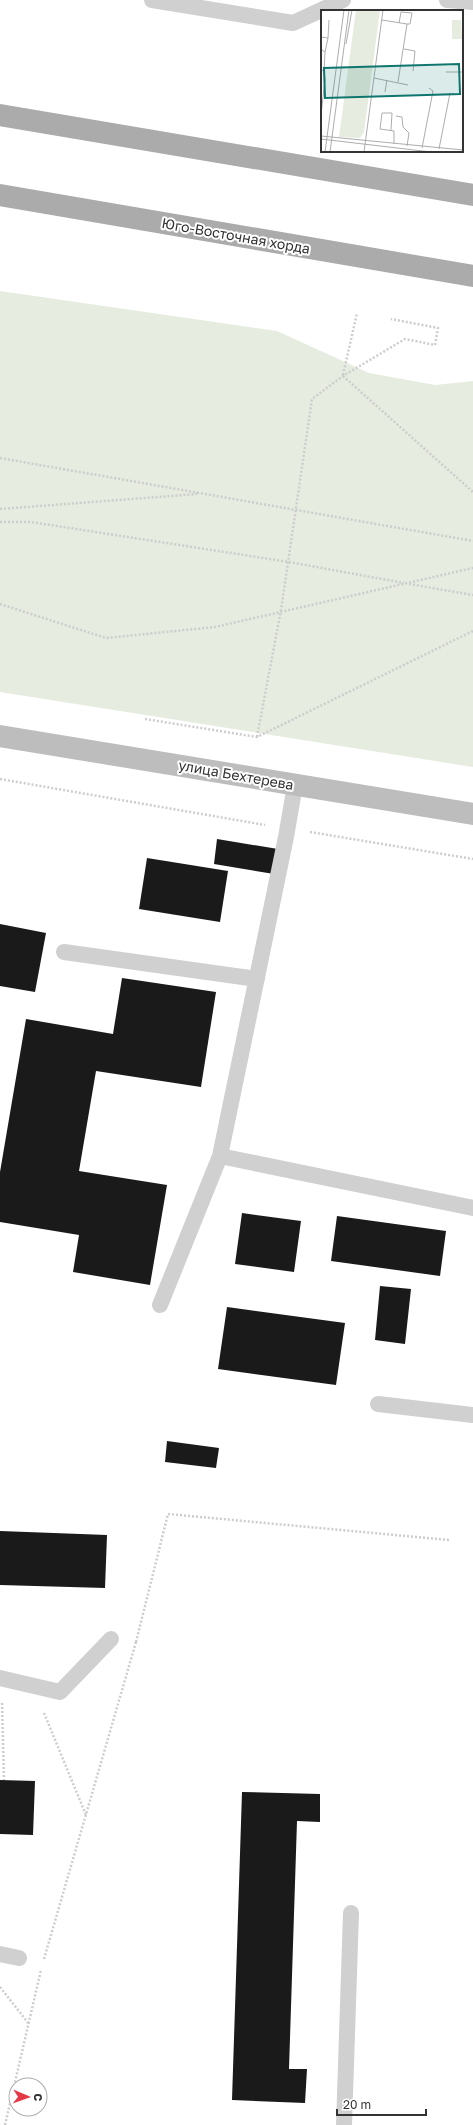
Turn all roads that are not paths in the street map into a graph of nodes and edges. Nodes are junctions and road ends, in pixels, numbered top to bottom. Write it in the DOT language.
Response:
graph roads {
  1 [pos="152,0"];
  2 [pos="344,0"];
  3 [pos="447,0"];
  4 [pos="473,2"];
  5 [pos="321,10"];
  6 [pos="322,10"];
  7 [pos="0,115"];
  8 [pos="0,195"];
  9 [pos="473,195"];
  10 [pos="473,276"];
  11 [pos="0,736"];
  12 [pos="295,785"];
  13 [pos="473,814"];
  14 [pos="64,952"];
  15 [pos="257,979"];
  16 [pos="220,1156"];
  17 [pos="473,1208"];
  18 [pos="160,1305"];
  19 [pos="378,1404"];
  20 [pos="473,1415"];
  21 [pos="111,1639"];
  22 [pos="1,1678"];
  23 [pos="351,1913"];
  24 [pos="0,1954"];
  25 [pos="20,1958"];
  26 [pos="344,2125"];
  1 -- 5 [label="lane"];
  2 -- 6 [label="lane"];
  3 -- 4 [label="lane"];
  7 -- 9 [label="main road"];
  8 -- 10 [label="main road, Юго-Восточная хорда"];
  11 -- 12 [label="street, улица Бехтерева"];
  12 -- 13 [label="street, улица Бехтерева"];
  12 -- 15 [label="lane"];
  14 -- 15 [label="lane"];
  15 -- 16 [label="lane"];
  16 -- 17 [label="lane"];
  16 -- 18 [label="lane"];
  19 -- 20 [label="lane"];
  21 -- 22 [label="lane"];
  23 -- 26 [label="lane"];
  24 -- 25 [label="lane"];
}
